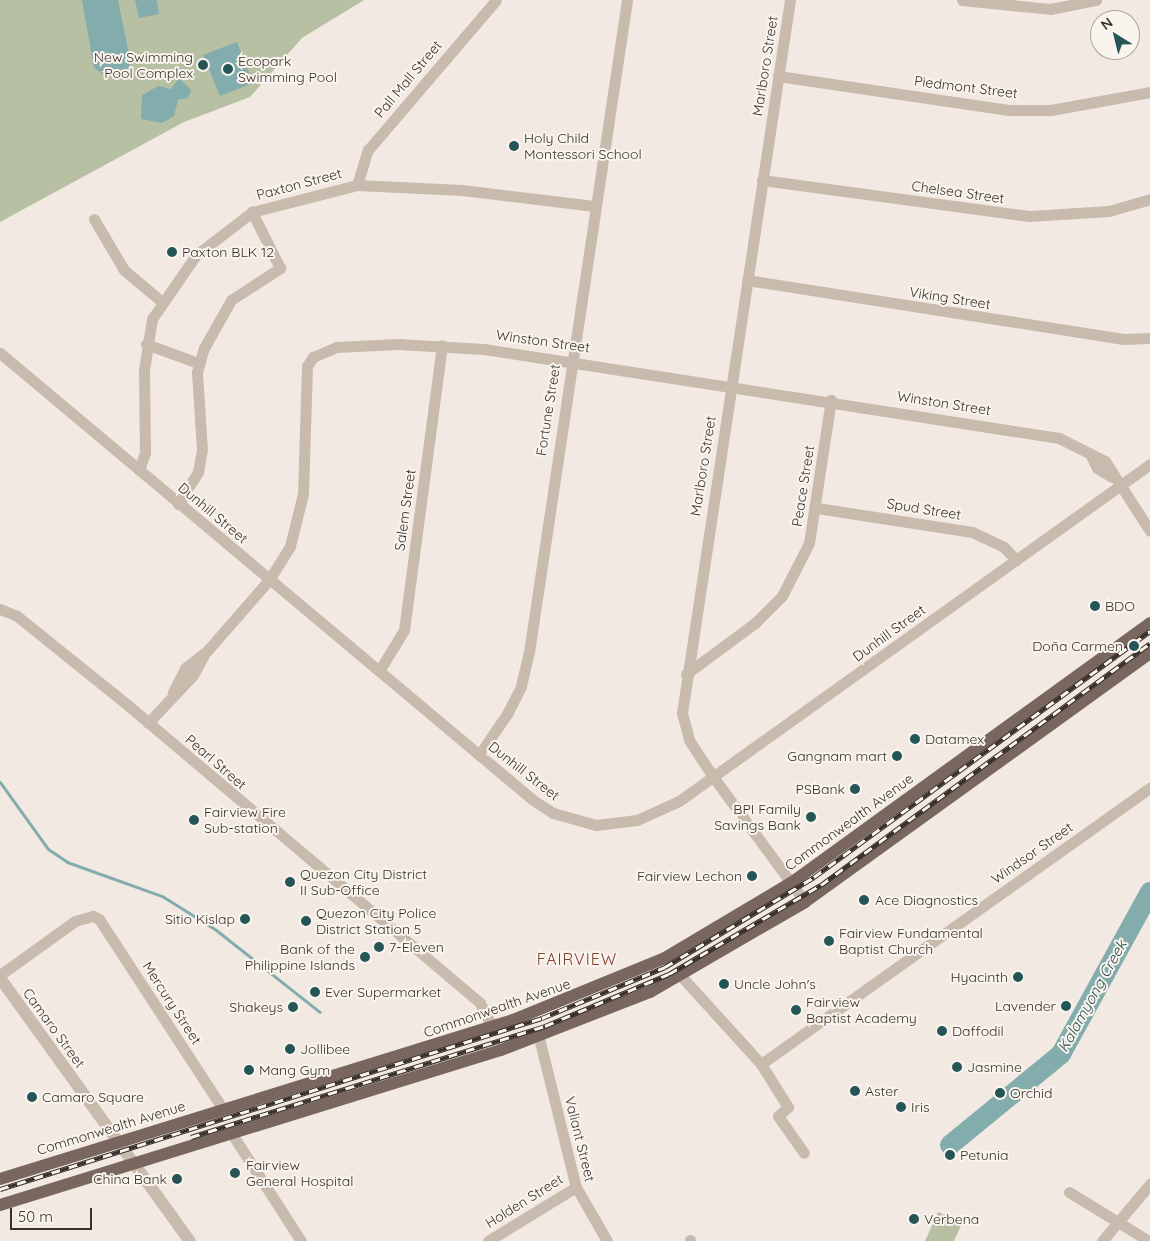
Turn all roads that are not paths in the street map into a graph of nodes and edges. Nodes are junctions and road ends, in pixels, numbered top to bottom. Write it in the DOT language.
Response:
graph roads {
  1 [pos="496,0"];
  2 [pos="628,0"];
  3 [pos="790,0"];
  4 [pos="962,0"];
  5 [pos="1096,0"];
  6 [pos="778,76"];
  7 [pos="1150,92"];
  8 [pos="762,180"];
  9 [pos="357,185"];
  10 [pos="1150,199"];
  11 [pos="594,206"];
  12 [pos="252,212"];
  13 [pos="94,219"];
  14 [pos="747,280"];
  15 [pos="161,301"];
  16 [pos="1150,338"];
  17 [pos="146,344"];
  18 [pos="442,346"];
  19 [pos="0,353"];
  20 [pos="570,360"];
  21 [pos="198,363"];
  22 [pos="731,384"];
  23 [pos="831,400"];
  24 [pos="1150,464"];
  25 [pos="139,470"];
  26 [pos="1119,487"];
  27 [pos="178,504"];
  28 [pos="817,508"];
  29 [pos="1150,531"];
  30 [pos="1016,560"];
  31 [pos="269,580"];
  32 [pos="0,608"];
  33 [pos="1150,623"];
  34 [pos="1150,652"];
  35 [pos="380,671"];
  36 [pos="686,674"];
  37 [pos="148,723"];
  38 [pos="479,754"];
  39 [pos="714,778"];
  40 [pos="1150,788"];
  41 [pos="791,883"];
  42 [pos="805,902"];
  43 [pos="681,976"];
  44 [pos="0,977"];
  45 [pos="492,1027"];
  46 [pos="539,1038"];
  47 [pos="761,1064"];
  48 [pos="223,1109"];
  49 [pos="232,1134"];
  50 [pos="118,1141"];
  51 [pos="804,1153"];
  52 [pos="135,1164"];
  53 [pos="0,1179"];
  54 [pos="1150,1184"];
  55 [pos="576,1187"];
  56 [pos="1070,1192"];
  57 [pos="0,1205"];
  58 [pos="1117,1222"];
  59 [pos="190,1241"];
  60 [pos="301,1241"];
  61 [pos="488,1241"];
  62 [pos="606,1241"];
  63 [pos="1102,1241"];
  64 [pos="1149,1241"];
  1 -- 9 [label="street, Pall Mall Street"];
  2 -- 11 [label="street, Fortune Street"];
  3 -- 6 [label="street, Marlboro Street"];
  4 -- 5 [label="street"];
  6 -- 7 [label="street, Piedmont Street"];
  6 -- 8 [label="street, Marlboro Street"];
  8 -- 10 [label="street, Chelsea Street"];
  8 -- 14 [label="street, Marlboro Street"];
  9 -- 11 [label="street, Paxton Street"];
  9 -- 12 [label="street, Paxton Street"];
  11 -- 20 [label="street, Fortune Street"];
  12 -- 15 [label="street, Paxton Street"];
  12 -- 21 [label="street"];
  13 -- 15 [label="street"];
  14 -- 16 [label="street, Viking Street"];
  14 -- 22 [label="street, Marlboro Street"];
  15 -- 17 [label="street, Paxton Street"];
  17 -- 21 [label="street"];
  17 -- 25 [label="street, Paxton Street"];
  18 -- 20 [label="street, Winston Street"];
  18 -- 31 [label="street, Winston Street"];
  18 -- 35 [label="street, Salem Street"];
  19 -- 25 [label="street, Dunhill Street"];
  20 -- 22 [label="street, Winston Street"];
  20 -- 38 [label="street, Fortune Street"];
  21 -- 27 [label="street"];
  22 -- 23 [label="street, Winston Street"];
  22 -- 36 [label="street, Marlboro Street"];
  23 -- 26 [label="street, Winston Street"];
  23 -- 28 [label="street, Peace Street"];
  24 -- 26 [label="street, Dunhill Street"];
  25 -- 27 [label="street, Dunhill Street"];
  26 -- 29 [label="street, Winston Street"];
  26 -- 30 [label="street, Dunhill Street"];
  27 -- 31 [label="street, Dunhill Street"];
  28 -- 30 [label="street, Spud Street"];
  28 -- 36 [label="street, Peace Street"];
  30 -- 39 [label="street, Dunhill Street"];
  31 -- 35 [label="street, Dunhill Street"];
  31 -- 37 [label="street, Winston Street"];
  32 -- 37 [label="street, Pearl Street"];
  33 -- 41 [label="main road, Commonwealth Avenue"];
  34 -- 42 [label="main road"];
  35 -- 38 [label="street, Dunhill Street"];
  36 -- 39 [label="street, Marlboro Street"];
  37 -- 45 [label="street, Pearl Street"];
  38 -- 39 [label="street, Dunhill Street"];
  39 -- 41 [label="street, Marlboro Street"];
  40 -- 47 [label="street, Windsor Street"];
  41 -- 42 [label="street, Marlboro Street"];
  41 -- 45 [label="main road, Commonwealth Avenue"];
  42 -- 43 [label="main road"];
  43 -- 46 [label="main road"];
  43 -- 47 [label="street"];
  44 -- 48 [label="street, Mercury Street"];
  44 -- 50 [label="street, Camaro Street"];
  45 -- 48 [label="main road, Commonwealth Avenue"];
  46 -- 49 [label="main road"];
  46 -- 55 [label="street, Valiant Street"];
  47 -- 51 [label="street"];
  48 -- 50 [label="main road, Commonwealth Avenue"];
  49 -- 52 [label="main road"];
  49 -- 60 [label="street"];
  50 -- 52 [label="street, Camaro Street"];
  50 -- 53 [label="main road, Commonwealth Avenue"];
  52 -- 57 [label="main road"];
  52 -- 59 [label="street, Camaro Street"];
  54 -- 58 [label="street"];
  55 -- 61 [label="street, Holden Street"];
  55 -- 62 [label="street, Valiant Street"];
  56 -- 58 [label="street"];
  58 -- 63 [label="street"];
  58 -- 64 [label="street"];
}
